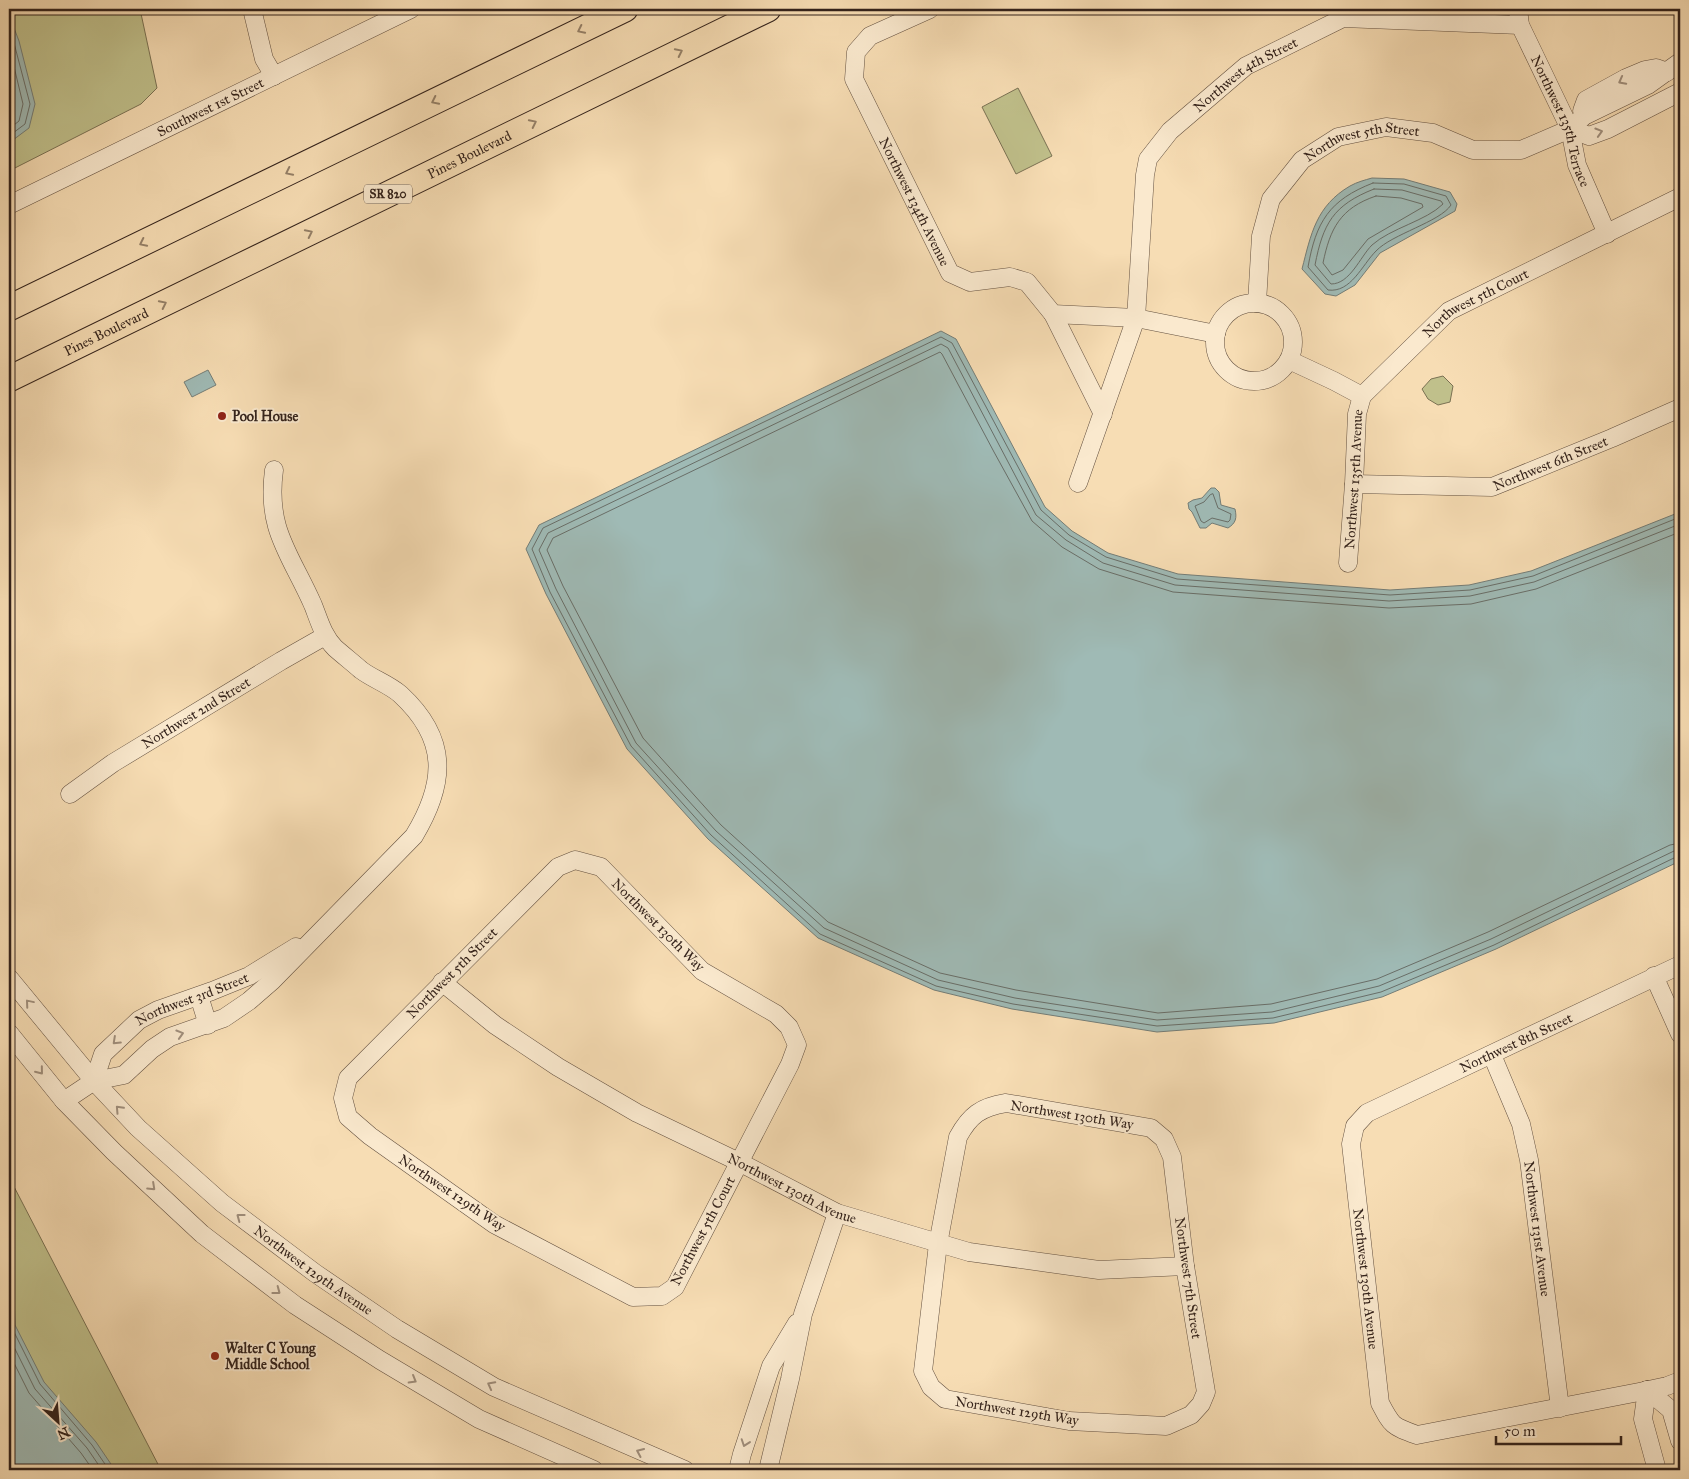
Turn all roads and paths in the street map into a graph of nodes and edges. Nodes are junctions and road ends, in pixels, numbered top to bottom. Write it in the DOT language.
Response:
graph roads {
  1 [pos="252,9"];
  2 [pos="410,9"];
  3 [pos="625,9"];
  4 [pos="768,9"];
  5 [pos="930,9"];
  6 [pos="1519,17"];
  7 [pos="1674,67"];
  8 [pos="274,76"];
  9 [pos="1680,92"];
  10 [pos="1616,101"];
  11 [pos="1584,116"];
  12 [pos="1627,120"];
  13 [pos="1570,129"];
  14 [pos="1680,197"];
  15 [pos="9,205"];
  16 [pos="1607,234"];
  17 [pos="1257,303"];
  18 [pos="9,308"];
  19 [pos="1053,314"];
  20 [pos="1136,318"];
  21 [pos="1216,334"];
  22 [pos="1289,360"];
  23 [pos="9,380"];
  24 [pos="1362,396"];
  25 [pos="1680,408"];
  26 [pos="1103,414"];
  27 [pos="274,470"];
  28 [pos="1078,483"];
  29 [pos="1354,484"];
  30 [pos="1348,563"];
  31 [pos="325,636"];
  32 [pos="70,794"];
  33 [pos="575,860"];
  34 [pos="313,939"];
  35 [pos="1680,965"];
  36 [pos="1654,976"];
  37 [pos="9,978"];
  38 [pos="442,982"];
  39 [pos="199,996"];
  40 [pos="208,1025"];
  41 [pos="789,1027"];
  42 [pos="9,1033"];
  43 [pos="1680,1034"];
  44 [pos="1492,1055"];
  45 [pos="94,1082"];
  46 [pos="343,1098"];
  47 [pos="64,1101"];
  48 [pos="978,1112"];
  49 [pos="1355,1126"];
  50 [pos="1164,1139"];
  51 [pos="740,1162"];
  52 [pos="837,1213"];
  53 [pos="938,1244"];
  54 [pos="1185,1266"];
  55 [pos="662,1296"];
  56 [pos="788,1350"];
  57 [pos="1680,1381"];
  58 [pos="1647,1390"];
  59 [pos="1560,1408"];
  60 [pos="1191,1415"];
  61 [pos="754,1417"];
  62 [pos="780,1421"];
  63 [pos="1680,1441"];
  64 [pos="594,1470"];
  65 [pos="684,1470"];
  66 [pos="738,1470"];
  67 [pos="768,1470"];
  68 [pos="1657,1470"];
  1 -- 8 [label="street"];
  2 -- 8 [label="street, Southwest 1st Street"];
  3 -- 18 [label="highway, one-way"];
  23 -- 4 [label="highway, Pines Boulevard / SR 820, one-way"];
  5 -- 19 [label="street, Northwest 134th Avenue"];
  6 -- 13 [label="street, Northwest 135th Terrace"];
  6 -- 20 [label="street, Northwest 4th Street"];
  7 -- 10 [label="street, Northwest 5th Street"];
  7 -- 11 [label="street, one-way"];
  8 -- 15 [label="street, Southwest 1st Street"];
  9 -- 12 [label="street"];
  10 -- 11 [label="street, Northwest 5th Street"];
  10 -- 12 [label="street"];
  11 -- 13 [label="street, Northwest 5th Street"];
  13 -- 12 [label="street, one-way"];
  13 -- 16 [label="street, Northwest 135th Terrace"];
  13 -- 17 [label="street, Northwest 5th Street"];
  14 -- 16 [label="street, Northwest 5th Court"];
  16 -- 24 [label="street, Northwest 5th Court"];
  17 -- 21 [label="street"];
  17 -- 22 [label="street"];
  19 -- 20 [label="street"];
  19 -- 26 [label="street, Northwest 134th Avenue"];
  20 -- 21 [label="street"];
  20 -- 26 [label="street"];
  21 -- 22 [label="street"];
  22 -- 24 [label="street"];
  24 -- 29 [label="street, Northwest 135th Avenue"];
  25 -- 29 [label="street, Northwest 6th Street"];
  26 -- 28 [label="street"];
  27 -- 31 [label="street"];
  29 -- 30 [label="street, Northwest 135th Avenue"];
  31 -- 32 [label="street, Northwest 2nd Street"];
  31 -- 34 [label="street, Northwest 3rd Street"];
  33 -- 38 [label="street, Northwest 5th Street"];
  33 -- 41 [label="street, Northwest 130th Way"];
  34 -- 39 [label="street, Northwest 3rd Street"];
  34 -- 40 [label="street, Northwest 3rd Street"];
  35 -- 36 [label="street, Northwest 8th Street"];
  36 -- 43 [label="street"];
  36 -- 44 [label="street, Northwest 8th Street"];
  45 -- 37 [label="street, Northwest 129th Avenue, one-way"];
  38 -- 46 [label="street, Northwest 5th Street"];
  38 -- 51 [label="street, Northwest 130th Avenue"];
  39 -- 40 [label="street"];
  39 -- 45 [label="street, Northwest 3rd Street, one-way"];
  45 -- 40 [label="street, Northwest 3rd Street, one-way"];
  41 -- 51 [label="street, Northwest 5th Court"];
  42 -- 47 [label="street, one-way"];
  44 -- 49 [label="street, Northwest 8th Street"];
  44 -- 59 [label="street, Northwest 131st Avenue"];
  45 -- 47 [label="street, Northwest 3rd Street"];
  65 -- 45 [label="street, Northwest 129th Avenue, one-way"];
  46 -- 55 [label="street, Northwest 129th Way"];
  47 -- 64 [label="street, one-way"];
  48 -- 50 [label="street, Northwest 130th Way"];
  48 -- 53 [label="street, Northwest 129th Way"];
  49 -- 59 [label="street, Northwest 130th Avenue"];
  50 -- 54 [label="street, Northwest 7th Street"];
  51 -- 52 [label="street, Northwest 130th Avenue"];
  51 -- 55 [label="street, Northwest 5th Court"];
  52 -- 53 [label="street, Northwest 130th Avenue"];
  52 -- 56 [label="street"];
  53 -- 54 [label="street, Northwest 130th Avenue"];
  53 -- 60 [label="street, Northwest 129th Way"];
  54 -- 60 [label="street, Northwest 7th Street"];
  56 -- 61 [label="street"];
  56 -- 62 [label="street"];
  57 -- 58 [label="street"];
  58 -- 59 [label="street"];
  58 -- 63 [label="street"];
  58 -- 68 [label="street"];
  61 -- 62 [label="street"];
  61 -- 66 [label="street, one-way"];
  62 -- 67 [label="street"];
}
